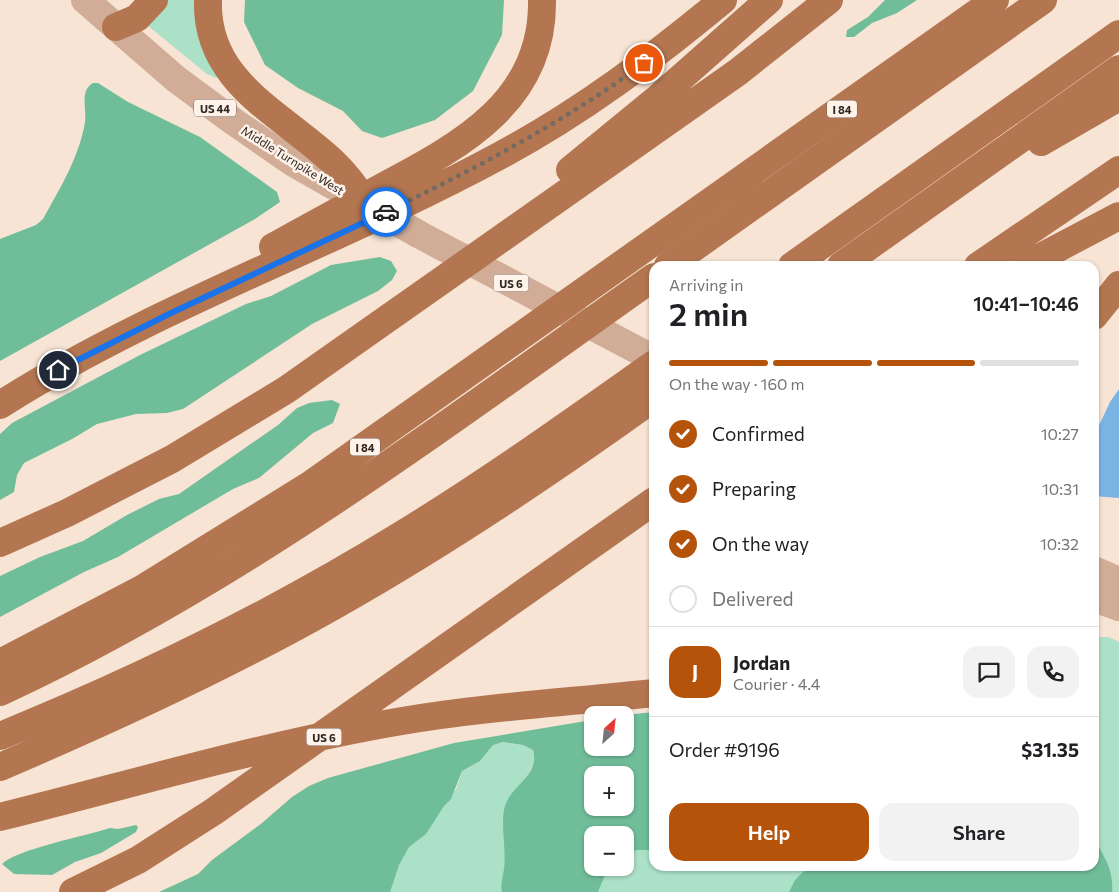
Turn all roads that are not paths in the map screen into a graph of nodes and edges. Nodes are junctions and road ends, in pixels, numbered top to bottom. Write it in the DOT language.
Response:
graph roads {
  1 [pos="85,0"];
  2 [pos="125,0"];
  3 [pos="154,0"];
  4 [pos="208,0"];
  5 [pos="542,0"];
  6 [pos="723,0"];
  7 [pos="769,0"];
  8 [pos="829,0"];
  9 [pos="995,0"];
  10 [pos="1043,0"];
  11 [pos="980,8"];
  12 [pos="116,27"];
  13 [pos="1119,34"];
  14 [pos="1119,69"];
  15 [pos="1119,97"];
  16 [pos="988,162"];
  17 [pos="1119,170"];
  18 [pos="330,174"];
  19 [pos="368,206"];
  20 [pos="1119,216"];
  21 [pos="675,261"];
  22 [pos="799,261"];
  23 [pos="848,261"];
  24 [pos="985,261"];
  25 [pos="1034,261"];
  26 [pos="649,281"];
  27 [pos="438,285"];
  28 [pos="1119,285"];
  29 [pos="1099,310"];
  30 [pos="649,356"];
  31 [pos="82,357"];
  32 [pos="649,367"];
  33 [pos="649,401"];
  34 [pos="0,405"];
  35 [pos="649,505"];
  36 [pos="0,543"];
  37 [pos="1099,572"];
  38 [pos="1119,581"];
  39 [pos="1099,600"];
  40 [pos="1119,608"];
  41 [pos="0,663"];
  42 [pos="0,692"];
  43 [pos="649,694"];
  44 [pos="0,736"];
  45 [pos="0,767"];
  46 [pos="0,817"];
  47 [pos="73,892"];
  1 -- 12 [label="main road, Middle Turnpike West / US 44"];
  2 -- 12 [label="highway"];
  3 -- 12 [label="highway"];
  4 -- 18 [label="highway, US 6"];
  5 -- 31 [label="highway"];
  6 -- 31 [label="highway"];
  7 -- 27 [label="highway"];
  8 -- 27 [label="highway"];
  9 -- 11 [label="highway, I 84"];
  10 -- 21 [label="highway"];
  11 -- 41 [label="highway, I 84"];
  12 -- 18 [label="main road, Middle Turnpike West / US 44"];
  13 -- 22 [label="highway"];
  14 -- 16 [label="highway"];
  15 -- 16 [label="highway"];
  16 -- 23 [label="highway"];
  17 -- 24 [label="highway"];
  18 -- 19 [label="highway, US 6"];
  19 -- 30 [label="main road, US 6"];
  20 -- 25 [label="highway"];
  26 -- 42 [label="highway"];
  27 -- 36 [label="highway"];
  28 -- 29 [label="highway"];
  31 -- 34 [label="highway"];
  32 -- 44 [label="highway"];
  33 -- 45 [label="highway"];
  35 -- 47 [label="highway"];
  37 -- 38 [label="main road"];
  39 -- 40 [label="main road"];
  43 -- 46 [label="highway, US 6"];
}
